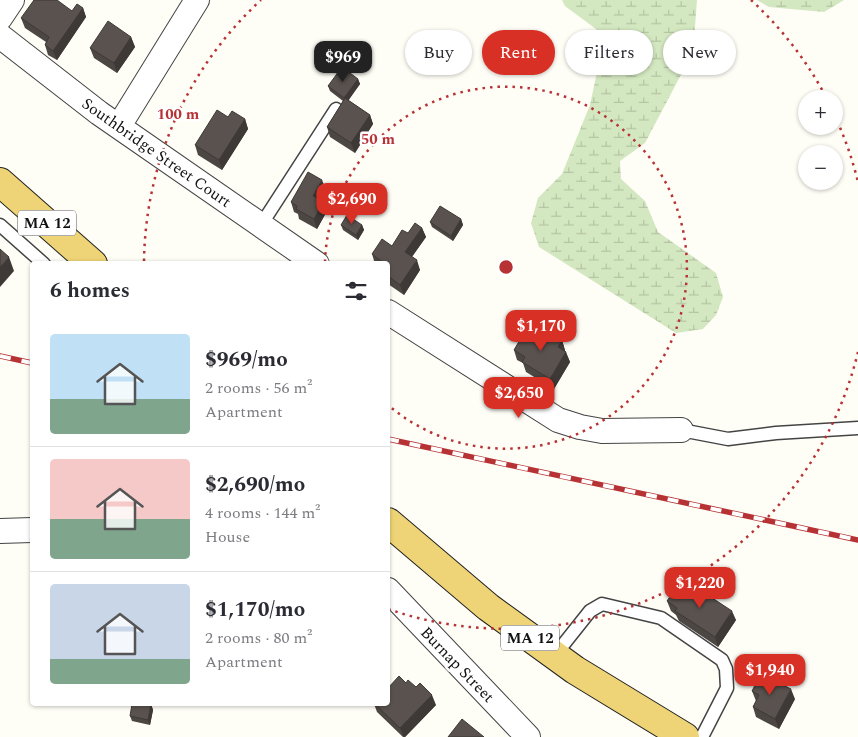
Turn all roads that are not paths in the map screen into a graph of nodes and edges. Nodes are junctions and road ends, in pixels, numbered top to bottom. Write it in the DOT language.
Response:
graph roads {
  1 [pos="12,0"];
  2 [pos="197,0"];
  3 [pos="0,18"];
  4 [pos="0,36"];
  5 [pos="336,109"];
  6 [pos="119,126"];
  7 [pos="0,182"];
  8 [pos="0,225"];
  9 [pos="261,225"];
  10 [pos="41,261"];
  11 [pos="90,261"];
  12 [pos="313,261"];
  13 [pos="390,313"];
  14 [pos="858,428"];
  15 [pos="681,430"];
  16 [pos="390,524"];
  17 [pos="30,530"];
  18 [pos="0,531"];
  19 [pos="390,592"];
  20 [pos="555,655"];
  21 [pos="528,737"];
  22 [pos="685,737"];
  23 [pos="702,737"];
  1 -- 3 [label="street"];
  2 -- 6 [label="street"];
  4 -- 6 [label="street, Southbridge Street Court"];
  5 -- 9 [label="lane"];
  6 -- 9 [label="street, Southbridge Street Court"];
  7 -- 11 [label="main road, MA 12"];
  8 -- 10 [label="lane"];
  9 -- 12 [label="street, Southbridge Street Court"];
  13 -- 15 [label="street"];
  14 -- 15 [label="lane"];
  16 -- 20 [label="main road, MA 12"];
  17 -- 18 [label="street"];
  19 -- 21 [label="street, Burnap Street"];
  20 -- 22 [label="main road, MA 12"];
  20 -- 23 [label="lane"];
}
